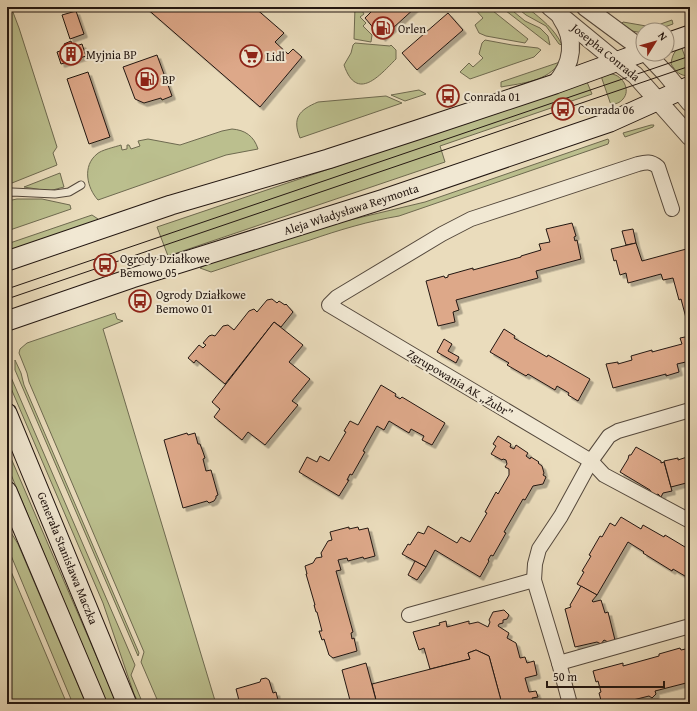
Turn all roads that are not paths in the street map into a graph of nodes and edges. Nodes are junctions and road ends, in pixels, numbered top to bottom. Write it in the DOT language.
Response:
graph roads {
  1 [pos="586,7"];
  2 [pos="554,10"];
  3 [pos="690,35"];
  4 [pos="675,40"];
  5 [pos="635,45"];
  6 [pos="635,54"];
  7 [pos="617,62"];
  8 [pos="655,62"];
  9 [pos="555,84"];
  10 [pos="687,93"];
  11 [pos="658,101"];
  12 [pos="690,138"];
  13 [pos="81,185"];
  14 [pos="7,193"];
  15 [pos="672,208"];
  16 [pos="7,260"];
  17 [pos="7,321"];
  18 [pos="690,410"];
  19 [pos="7,413"];
  20 [pos="591,461"];
  21 [pos="7,492"];
  22 [pos="690,521"];
  23 [pos="534,580"];
  24 [pos="409,615"];
  25 [pos="690,626"];
  26 [pos="559,663"];
  27 [pos="97,704"];
  28 [pos="128,704"];
  29 [pos="570,704"];
  1 -- 5 [label="street, Josepha Conrada"];
  2 -- 7 [label="street, Josepha Conrada"];
  2 -- 9 [label="street"];
  3 -- 4 [label="main road"];
  6 -- 7 [label="main road"];
  7 -- 9 [label="main road"];
  7 -- 11 [label="street, Josepha Conrada"];
  8 -- 10 [label="street, Josepha Conrada"];
  9 -- 16 [label="main road"];
  10 -- 11 [label="main road, Aleja Władysława Reymonta"];
  11 -- 12 [label="street, Josepha Conrada"];
  11 -- 17 [label="main road, Aleja Władysława Reymonta"];
  13 -- 14 [label="lane"];
  15 -- 20 [label="street, Zgrupowania AK „Żubr”"];
  18 -- 20 [label="street"];
  19 -- 28 [label="main road, Generała Stanisława Maczka"];
  20 -- 22 [label="street, Zgrupowania AK „Żubr”"];
  20 -- 23 [label="street"];
  21 -- 27 [label="main road"];
  23 -- 24 [label="street"];
  23 -- 26 [label="street"];
  25 -- 26 [label="street"];
  26 -- 29 [label="street"];
}
